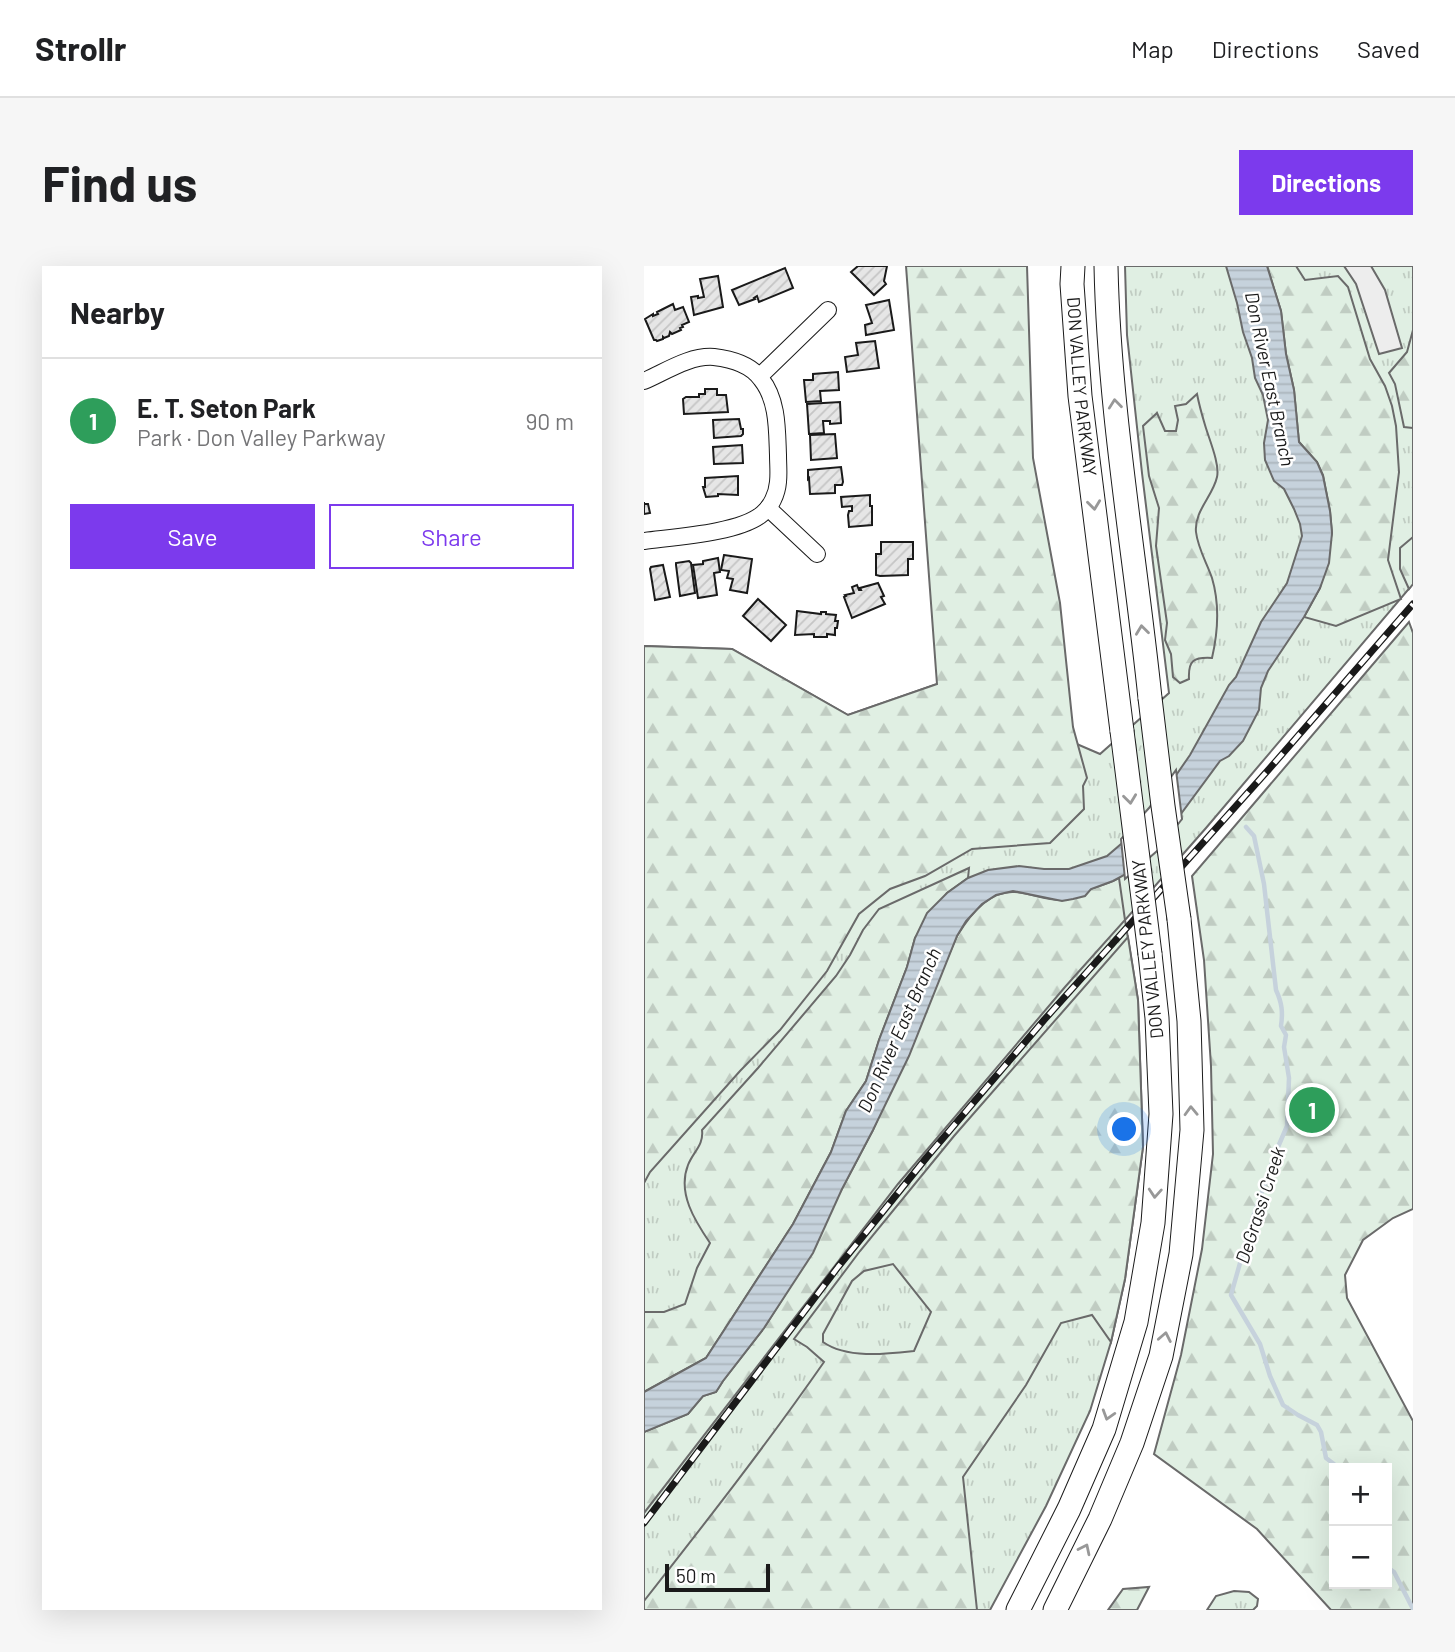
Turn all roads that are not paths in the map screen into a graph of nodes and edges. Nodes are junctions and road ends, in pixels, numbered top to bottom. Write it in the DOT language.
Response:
graph roads {
  1 [pos="1073,266"];
  2 [pos="1106,266"];
  3 [pos="828,310"];
  4 [pos="760,376"];
  5 [pos="644,381"];
  6 [pos="768,508"];
  7 [pos="644,541"];
  8 [pos="817,554"];
  9 [pos="1018,1610"];
  10 [pos="1055,1610"];
  1 -- 9 [label="highway, DON VALLEY PARKWAY, one-way, bridge"];
  10 -- 2 [label="highway, DON VALLEY PARKWAY, one-way, bridge"];
  3 -- 4 [label="street"];
  4 -- 5 [label="street"];
  4 -- 6 [label="street"];
  6 -- 7 [label="street"];
  6 -- 8 [label="street"];
}
